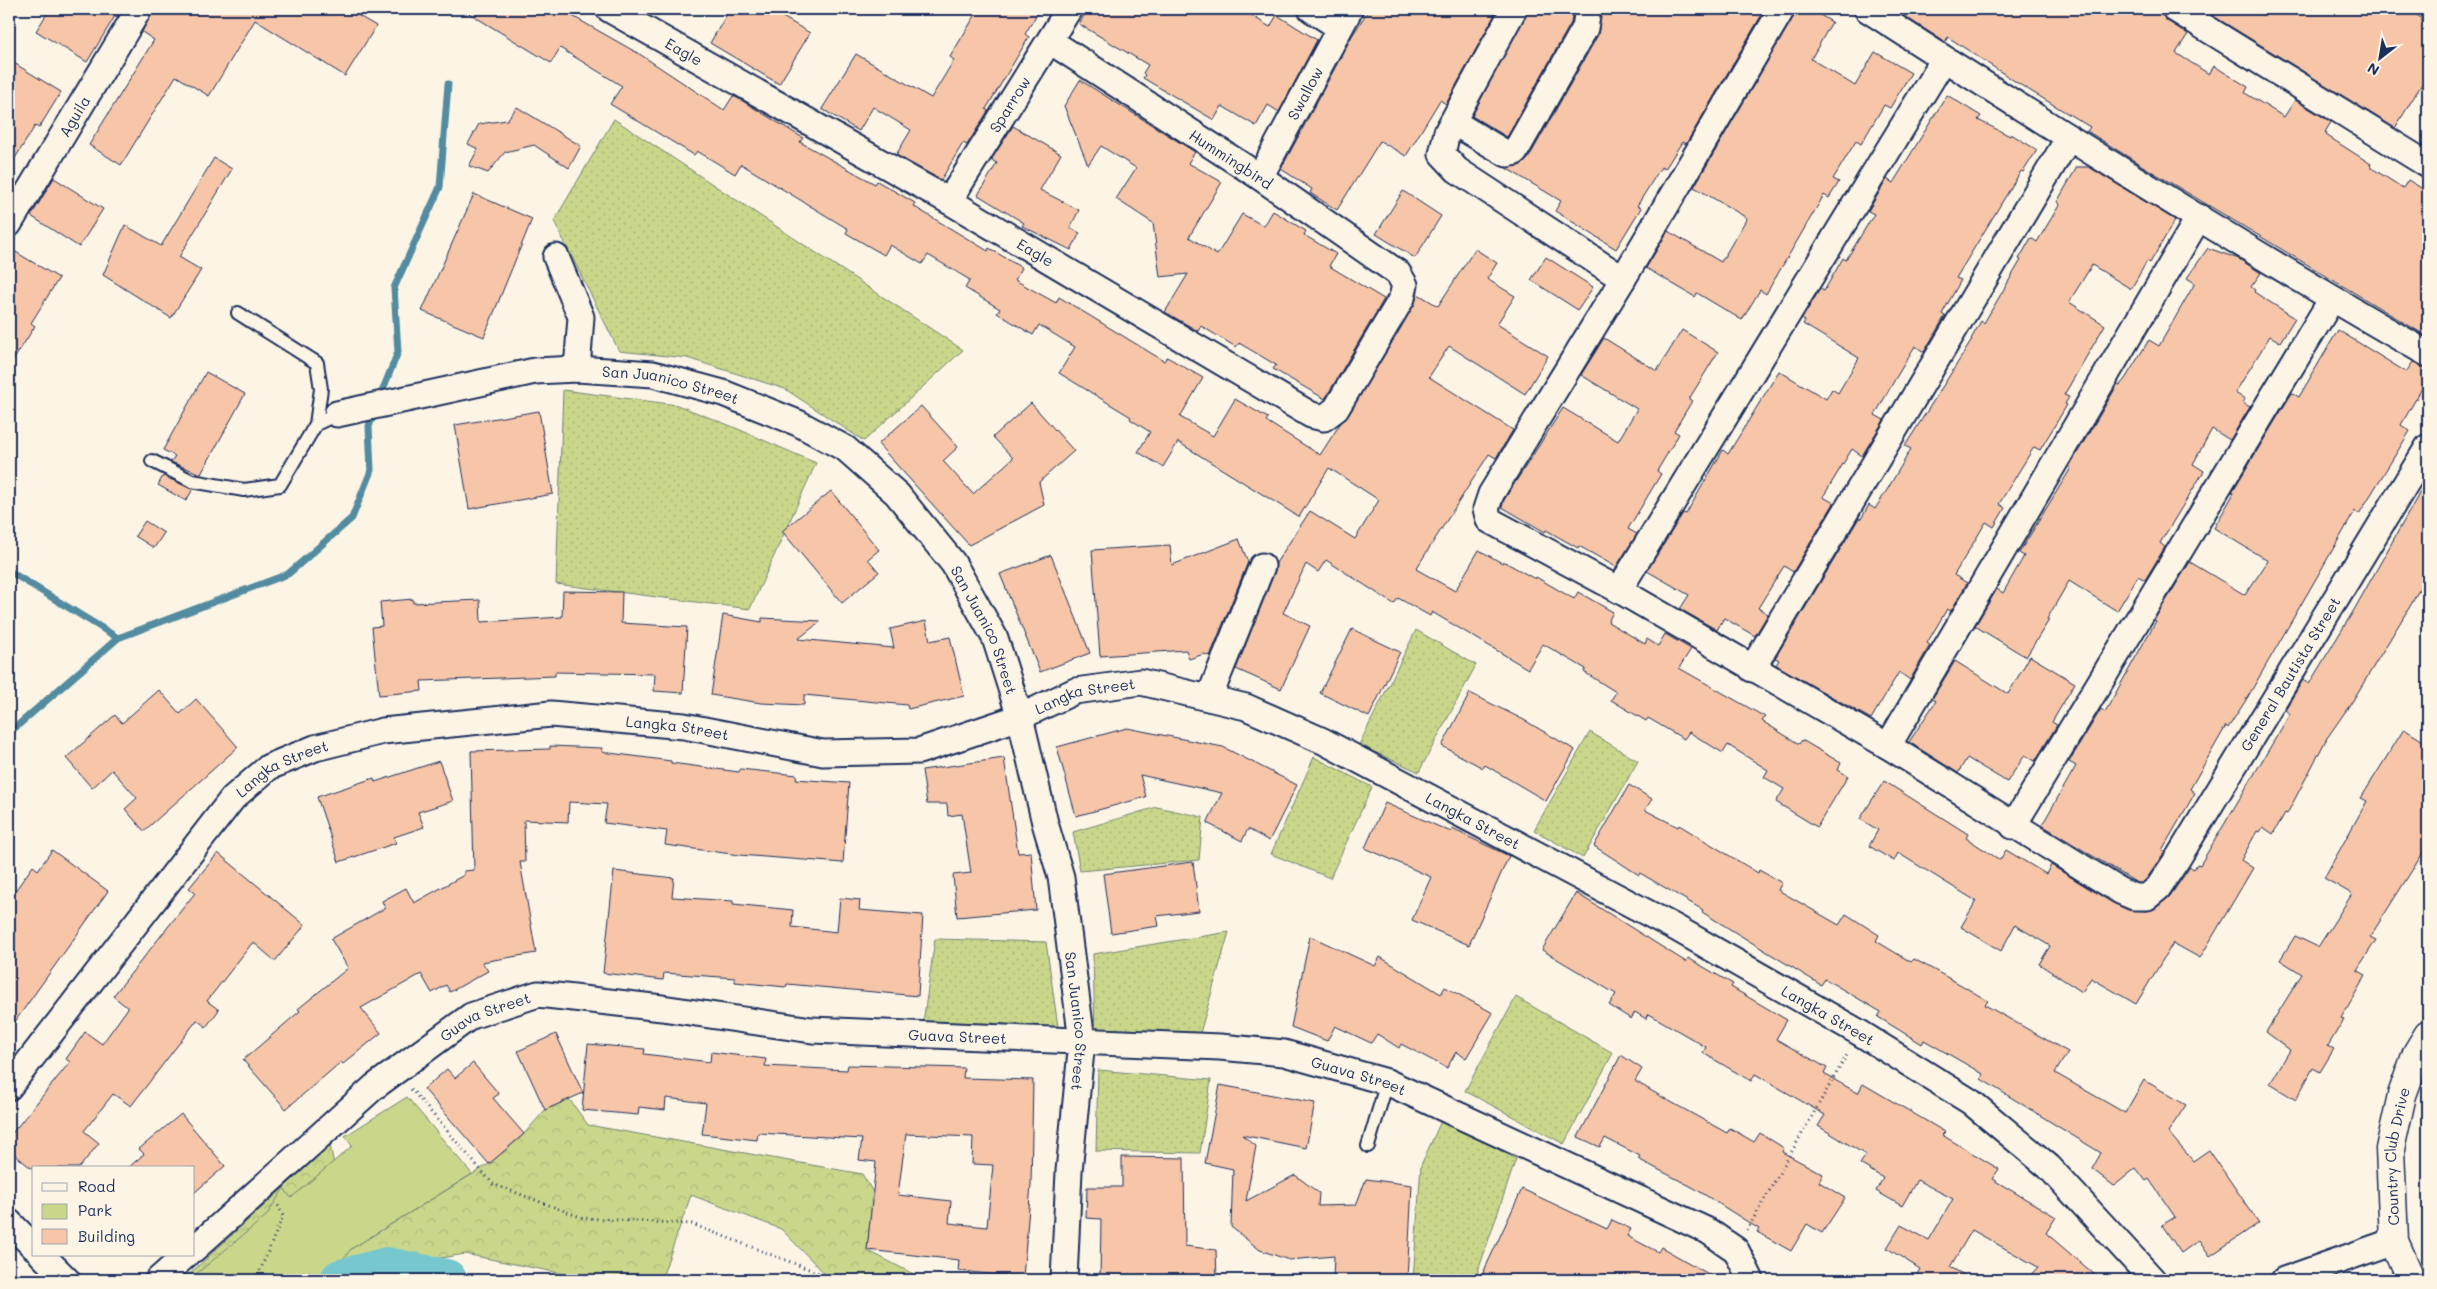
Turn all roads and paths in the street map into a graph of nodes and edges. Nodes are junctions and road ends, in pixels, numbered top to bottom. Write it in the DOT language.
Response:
graph roads {
  1 [pos="139,9"];
  2 [pos="1069,9"];
  3 [pos="1311,9"];
  4 [pos="1514,9"];
  5 [pos="1588,9"];
  6 [pos="1782,9"];
  7 [pos="1867,9"];
  8 [pos="2175,9"];
  9 [pos="625,13"];
  10 [pos="1345,18"];
  11 [pos="1050,41"];
  12 [pos="1944,59"];
  13 [pos="1452,122"];
  14 [pos="2068,139"];
  15 [pos="2428,165"];
  16 [pos="1260,177"];
  17 [pos="949,201"];
  18 [pos="2199,217"];
  19 [pos="9,224"];
  20 [pos="556,257"];
  21 [pos="1623,279"];
  22 [pos="1405,285"];
  23 [pos="2332,299"];
  24 [pos="238,313"];
  25 [pos="2428,354"];
  26 [pos="577,369"];
  27 [pos="327,419"];
  28 [pos="2428,447"];
  29 [pos="152,461"];
  30 [pos="1262,566"];
  31 [pos="1619,590"];
  32 [pos="1752,669"];
  33 [pos="1209,698"];
  34 [pos="1020,717"];
  35 [pos="1888,746"];
  36 [pos="2013,826"];
  37 [pos="1860,1032"];
  38 [pos="2428,1035"];
  39 [pos="1082,1041"];
  40 [pos="396,1071"];
  41 [pos="1387,1082"];
  42 [pos="9,1087"];
  43 [pos="1368,1146"];
  44 [pos="267,1183"];
  45 [pos="9,1222"];
  46 [pos="1750,1226"];
  47 [pos="2394,1241"];
  48 [pos="32,1245"];
  49 [pos="195,1248"];
  50 [pos="43,1256"];
  51 [pos="185,1256"];
  52 [pos="67,1280"];
  53 [pos="158,1280"];
  54 [pos="256,1280"];
  55 [pos="836,1280"];
  56 [pos="1064,1280"];
  57 [pos="1751,1280"];
  58 [pos="2153,1280"];
  59 [pos="2284,1280"];
  60 [pos="2411,1280"];
  1 -- 19 [label="street, Aguila"];
  2 -- 11 [label="street, Sparrow"];
  3 -- 10 [label="street"];
  4 -- 13 [label="street"];
  5 -- 13 [label="street"];
  6 -- 21 [label="street"];
  7 -- 12 [label="street"];
  8 -- 15 [label="street"];
  9 -- 17 [label="street, Eagle"];
  10 -- 16 [label="street, Swallow"];
  11 -- 16 [label="street, Hummingbird"];
  11 -- 17 [label="street, Sparrow"];
  12 -- 14 [label="street"];
  12 -- 31 [label="street"];
  13 -- 21 [label="street"];
  14 -- 18 [label="street"];
  14 -- 32 [label="street"];
  16 -- 22 [label="street, Hummingbird"];
  17 -- 22 [label="street, Eagle"];
  18 -- 23 [label="street"];
  18 -- 35 [label="street"];
  20 -- 26 [label="street"];
  21 -- 31 [label="street"];
  23 -- 25 [label="street"];
  23 -- 36 [label="street"];
  24 -- 27 [label="lane"];
  26 -- 27 [label="street, San Juanico Street"];
  26 -- 34 [label="street, San Juanico Street"];
  27 -- 29 [label="lane"];
  28 -- 36 [label="street, General Bautista Street"];
  30 -- 33 [label="street"];
  31 -- 32 [label="street"];
  32 -- 35 [label="street"];
  33 -- 34 [label="street, Langka Street"];
  33 -- 37 [label="street, Langka Street"];
  34 -- 39 [label="street, San Juanico Street"];
  34 -- 42 [label="street, Langka Street"];
  35 -- 36 [label="street"];
  37 -- 46 [label="path"];
  37 -- 58 [label="street, Langka Street"];
  38 -- 47 [label="street, Country Club Drive"];
  39 -- 40 [label="street, Guava Street"];
  39 -- 41 [label="street, Guava Street"];
  39 -- 56 [label="street, San Juanico Street"];
  40 -- 44 [label="street, Guava Street"];
  40 -- 55 [label="path"];
  41 -- 43 [label="lane"];
  41 -- 57 [label="street, Guava Street"];
  44 -- 49 [label="street, Guava Street"];
  44 -- 54 [label="path"];
  45 -- 48 [label="street"];
  47 -- 59 [label="street"];
  47 -- 60 [label="street, Country Club Drive"];
  50 -- 52 [label="street"];
  51 -- 53 [label="street"];
}
